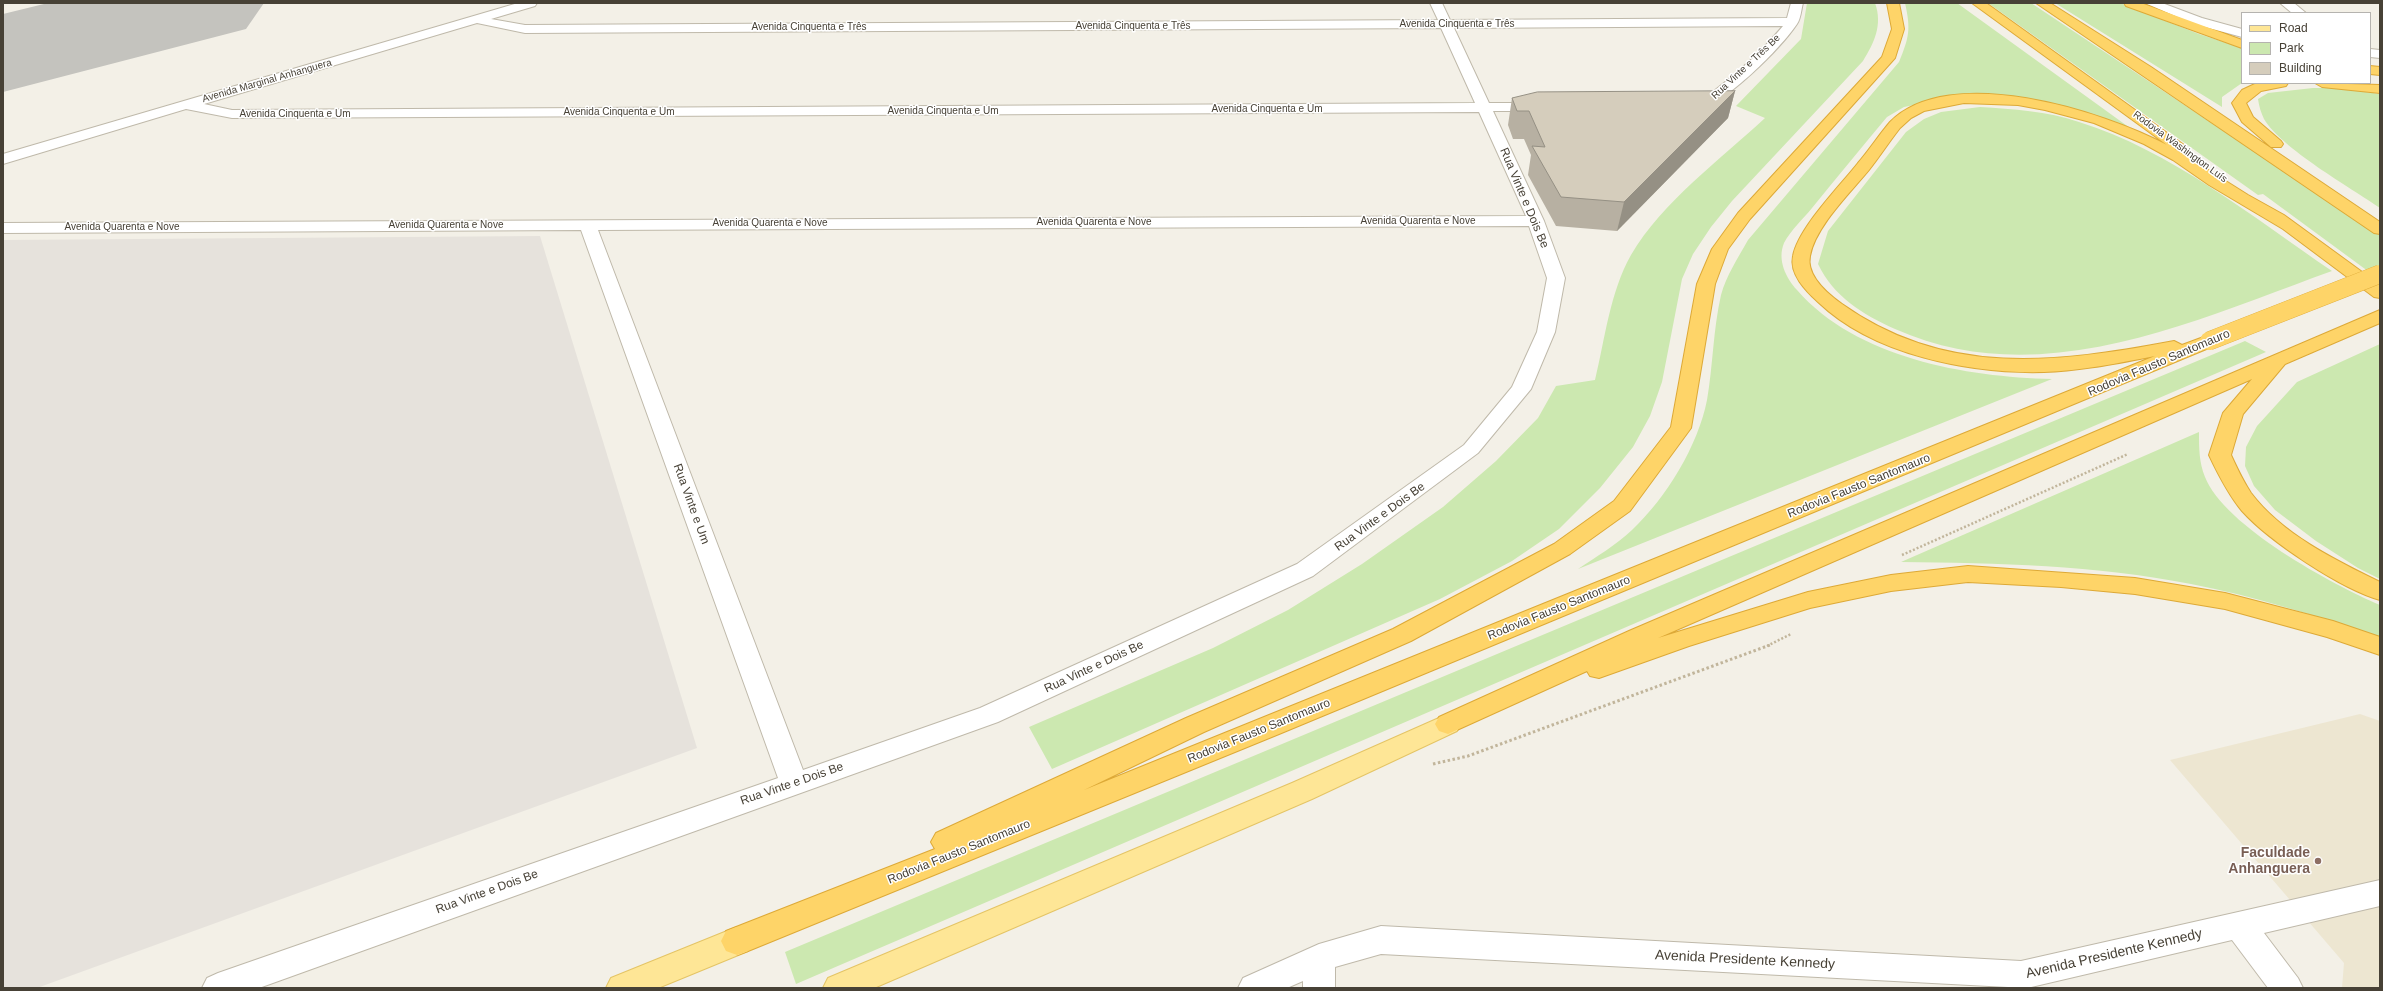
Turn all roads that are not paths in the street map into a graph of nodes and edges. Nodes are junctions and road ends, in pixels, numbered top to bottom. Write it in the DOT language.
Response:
graph roads {
  1 [pos="531,3"];
  2 [pos="1797,3"];
  3 [pos="1893,3"];
  4 [pos="1978,3"];
  5 [pos="2042,3"];
  6 [pos="2133,3"];
  7 [pos="2151,3"];
  8 [pos="2286,3"];
  9 [pos="2299,12"];
  10 [pos="1441,13"];
  11 [pos="475,20"];
  12 [pos="1792,22"];
  13 [pos="2241,33"];
  14 [pos="2241,44"];
  15 [pos="2267,84"];
  16 [pos="2332,84"];
  17 [pos="2380,89"];
  18 [pos="186,105"];
  19 [pos="1686,106"];
  20 [pos="1554,107"];
  21 [pos="1484,108"];
  22 [pos="3,159"];
  23 [pos="2348,207"];
  24 [pos="1536,221"];
  25 [pos="587,224"];
  26 [pos="2289,226"];
  27 [pos="3,228"];
  28 [pos="2380,229"];
  29 [pos="2380,274"];
  30 [pos="2380,293"];
  31 [pos="2380,316"];
  32 [pos="2209,341"];
  33 [pos="2281,357"];
  34 [pos="2380,592"];
  35 [pos="2380,646"];
  36 [pos="1448,724"];
  37 [pos="794,783"];
  38 [pos="2380,893"];
  39 [pos="2239,925"];
  40 [pos="737,941"];
  41 [pos="1319,958"];
  42 [pos="2024,982"];
  43 [pos="218,988"];
  44 [pos="622,988"];
  45 [pos="839,988"];
  46 [pos="1254,988"];
  47 [pos="1319,988"];
  48 [pos="2287,988"];
  1 -- 11 [label="street, Avenida Marginal Anhanguera"];
  2 -- 12 [label="street, Rua Vinte e Três Be"];
  3 -- 40 [label="highway"];
  4 -- 26 [label="highway, Rodovia Washington Luís"];
  5 -- 23 [label="highway"];
  6 -- 14 [label="highway"];
  7 -- 13 [label="street"];
  8 -- 9 [label="street"];
  10 -- 11 [label="street, Avenida Cinquenta e Três"];
  10 -- 12 [label="street, Avenida Cinquenta e Três"];
  10 -- 21 [label="street, Rua Vinte e Dois Be"];
  11 -- 18 [label="street, Avenida Marginal Anhanguera"];
  12 -- 19 [label="street, Rua Vinte e Três Be"];
  15 -- 23 [label="highway"];
  16 -- 17 [label="highway"];
  18 -- 21 [label="street, Avenida Cinquenta e Um"];
  18 -- 22 [label="street, Avenida Marginal Anhanguera"];
  20 -- 21 [label="street, Avenida Cinquenta e Um"];
  21 -- 24 [label="street, Rua Vinte e Dois Be"];
  23 -- 28 [label="highway"];
  24 -- 25 [label="street, Avenida Quarenta e Nove"];
  24 -- 37 [label="street, Rua Vinte e Dois Be"];
  25 -- 27 [label="street, Avenida Quarenta e Nove"];
  25 -- 37 [label="street, Rua Vinte e Um"];
  26 -- 30 [label="highway, Rodovia Washington Luís"];
  26 -- 32 [label="highway"];
  29 -- 32 [label="highway, Rodovia Fausto Santomauro, bridge"];
  31 -- 33 [label="highway"];
  32 -- 40 [label="highway, Rodovia Fausto Santomauro"];
  33 -- 34 [label="highway"];
  33 -- 36 [label="highway"];
  35 -- 36 [label="highway"];
  36 -- 45 [label="main road"];
  37 -- 43 [label="street, Rua Vinte e Dois Be"];
  38 -- 39 [label="street, Avenida Presidente Kennedy"];
  39 -- 42 [label="street, Avenida Presidente Kennedy"];
  39 -- 48 [label="street"];
  40 -- 44 [label="main road"];
  41 -- 42 [label="street, Avenida Presidente Kennedy"];
  41 -- 46 [label="street, Avenida Presidente Kennedy"];
  41 -- 47 [label="street"];
}
